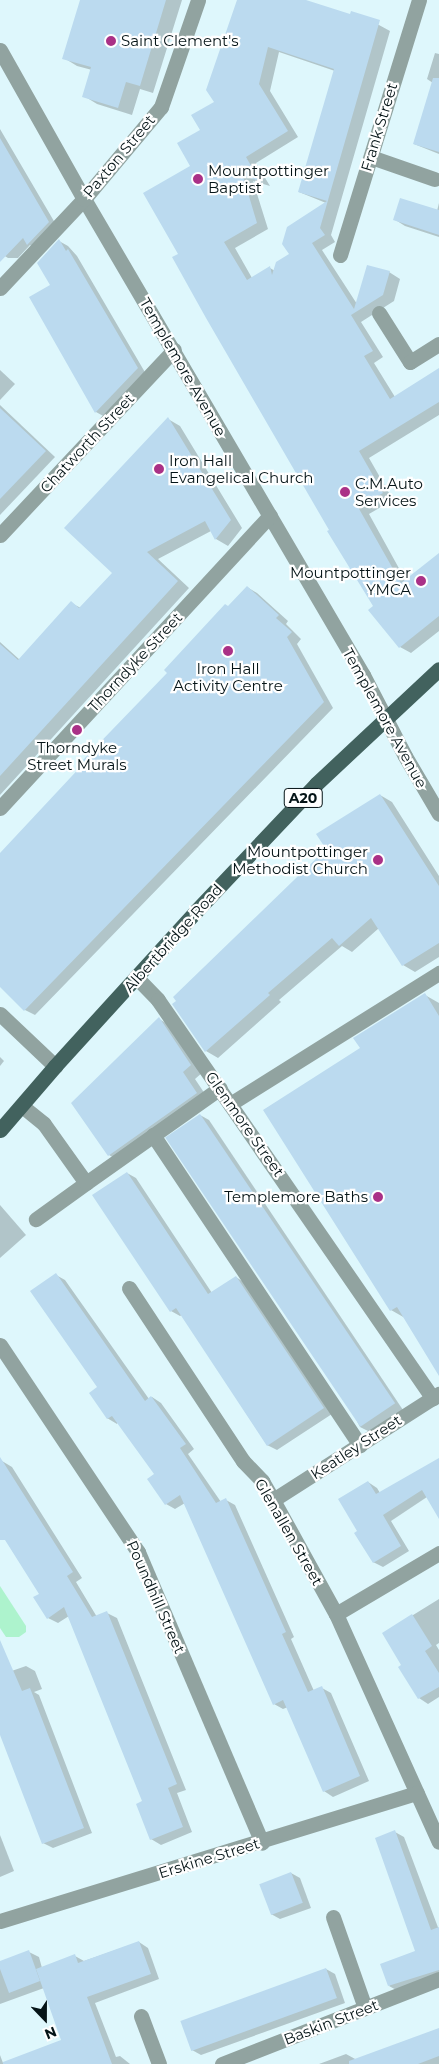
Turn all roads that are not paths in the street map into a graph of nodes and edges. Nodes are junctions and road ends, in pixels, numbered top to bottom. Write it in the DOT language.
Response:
graph roads {
  1 [pos="198,0"];
  2 [pos="419,0"];
  3 [pos="0,50"];
  4 [pos="370,157"];
  5 [pos="434,179"];
  6 [pos="84,199"];
  7 [pos="340,255"];
  8 [pos="0,288"];
  9 [pos="380,313"];
  10 [pos="439,344"];
  11 [pos="174,350"];
  12 [pos="270,516"];
  13 [pos="0,535"];
  14 [pos="439,669"];
  15 [pos="385,719"];
  16 [pos="0,808"];
  17 [pos="439,814"];
  18 [pos="439,972"];
  19 [pos="137,978"];
  20 [pos="0,1014"];
  21 [pos="55,1066"];
  22 [pos="220,1088"];
  23 [pos="230,1104"];
  24 [pos="22,1106"];
  25 [pos="0,1130"];
  26 [pos="153,1136"];
  27 [pos="86,1183"];
  28 [pos="36,1219"];
  29 [pos="129,1288"];
  30 [pos="0,1345"];
  31 [pos="436,1396"];
  32 [pos="360,1445"];
  33 [pos="273,1500"];
  34 [pos="439,1553"];
  35 [pos="336,1614"];
  36 [pos="417,1793"];
  37 [pos="262,1842"];
  38 [pos="439,1842"];
  39 [pos="333,1916"];
  40 [pos="0,1921"];
  41 [pos="439,1979"];
  42 [pos="365,2008"];
  43 [pos="141,2016"];
  44 [pos="159,2064"];
  45 [pos="222,2064"];
  1 -- 6 [label="street, Paxton Street"];
  2 -- 4 [label="street, Frank Street"];
  3 -- 6 [label="street, Templemore Avenue"];
  4 -- 5 [label="street"];
  4 -- 7 [label="street, Frank Street"];
  6 -- 8 [label="street, Paxton Street"];
  6 -- 11 [label="street, Templemore Avenue"];
  9 -- 10 [label="street"];
  11 -- 12 [label="street, Templemore Avenue"];
  11 -- 13 [label="street, Chatworth Street"];
  12 -- 15 [label="street, Templemore Avenue"];
  12 -- 16 [label="street, Thorndyke Street"];
  14 -- 15 [label="main road, Albertbridge Road / A20"];
  15 -- 17 [label="street, Templemore Avenue"];
  15 -- 19 [label="main road, Albertbridge Road / A20"];
  18 -- 23 [label="street"];
  19 -- 21 [label="main road, Albertbridge Road / A20"];
  19 -- 22 [label="street, Glenmore Street"];
  20 -- 21 [label="street"];
  21 -- 24 [label="main road, Albertbridge Road / A20"];
  22 -- 23 [label="street, Glenmore Street"];
  22 -- 26 [label="street"];
  23 -- 31 [label="street, Glenmore Street"];
  24 -- 25 [label="main road, Albertbridge Road / A20"];
  24 -- 27 [label="street"];
  26 -- 27 [label="street"];
  26 -- 32 [label="street"];
  27 -- 28 [label="street"];
  29 -- 33 [label="street, Glenallen Street"];
  30 -- 37 [label="street, Poundhill Street"];
  31 -- 32 [label="street, Keatley Street"];
  32 -- 33 [label="street, Keatley Street"];
  33 -- 35 [label="street, Glenallen Street"];
  34 -- 35 [label="street"];
  35 -- 36 [label="street, Glenallen Street"];
  36 -- 37 [label="street, Erskine Street"];
  36 -- 38 [label="street, Glenallen Street"];
  37 -- 40 [label="street, Erskine Street"];
  39 -- 42 [label="street"];
  41 -- 42 [label="street, Baskin Street"];
  42 -- 45 [label="street, Baskin Street"];
  43 -- 44 [label="street"];
}
